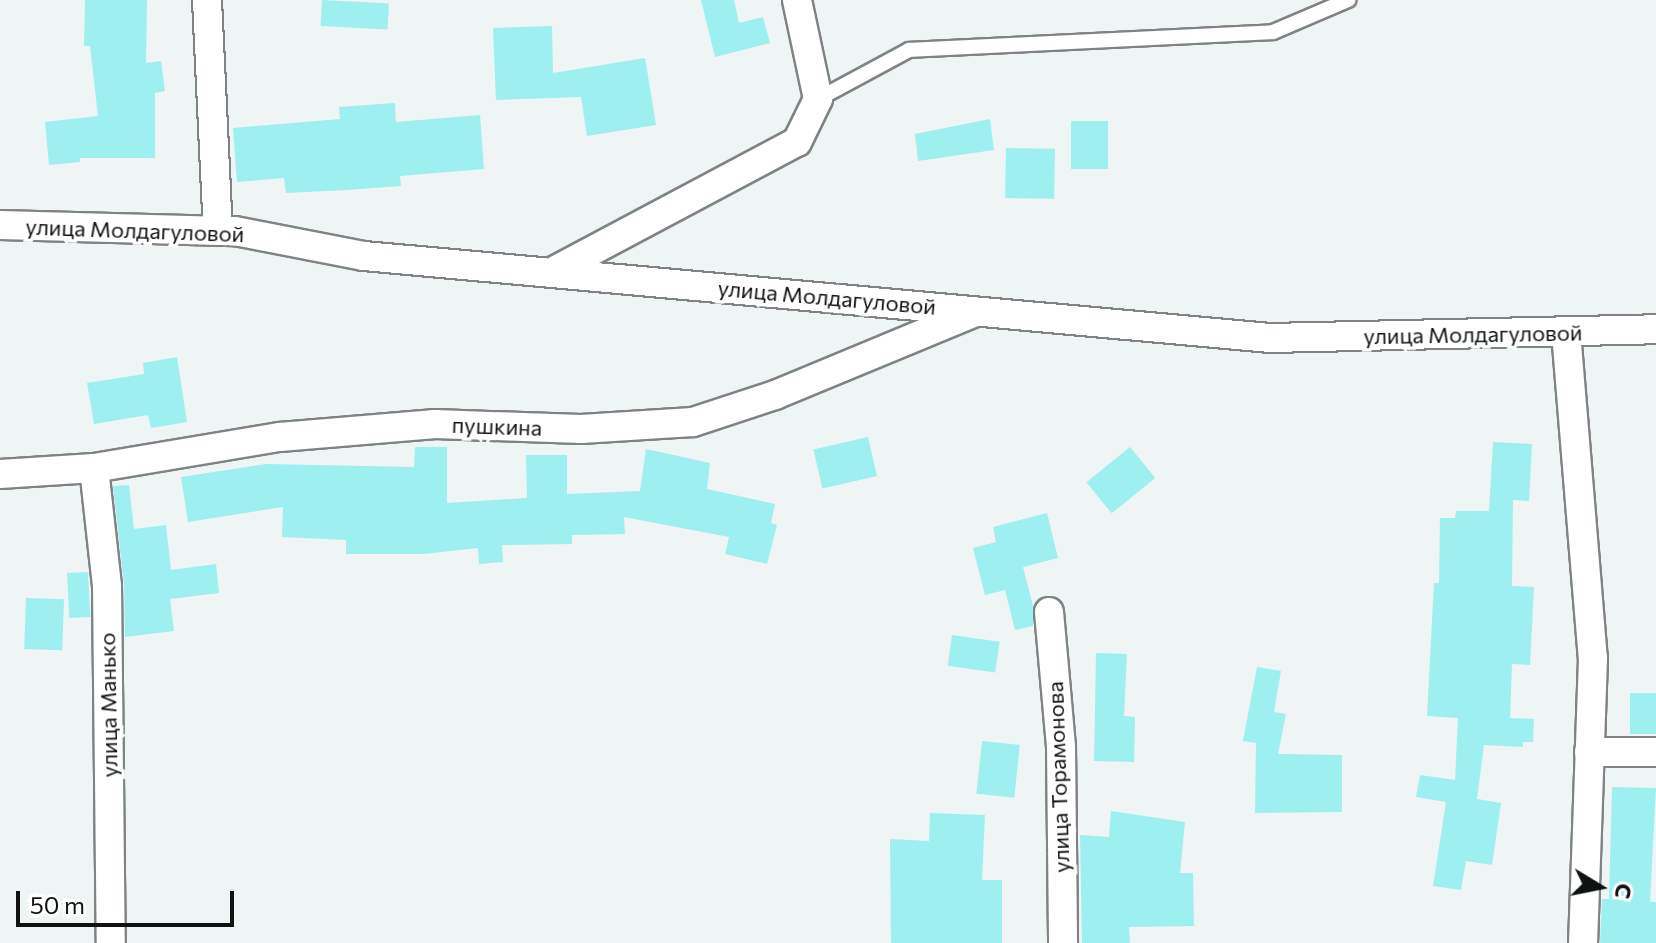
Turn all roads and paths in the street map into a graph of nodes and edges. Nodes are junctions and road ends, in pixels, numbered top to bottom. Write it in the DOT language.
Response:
graph roads {
  1 [pos="207,0"];
  2 [pos="797,0"];
  3 [pos="1348,0"];
  4 [pos="818,99"];
  5 [pos="0,225"];
  6 [pos="218,231"];
  7 [pos="552,272"];
  8 [pos="976,311"];
  9 [pos="1656,329"];
  10 [pos="1566,332"];
  11 [pos="94,468"];
  12 [pos="0,474"];
  13 [pos="1049,612"];
  14 [pos="1589,752"];
  15 [pos="1656,752"];
  16 [pos="111,943"];
  17 [pos="1063,943"];
  18 [pos="1583,943"];
  1 -- 6 [label="street"];
  2 -- 4 [label="street"];
  3 -- 4 [label="lane"];
  4 -- 7 [label="street"];
  5 -- 6 [label="street, улица Молдагуловой"];
  6 -- 7 [label="street, улица Молдагуловой"];
  7 -- 8 [label="street, улица Молдагуловой"];
  8 -- 10 [label="street, улица Молдагуловой"];
  8 -- 11 [label="street, пушкина"];
  9 -- 10 [label="street, улица Молдагуловой"];
  10 -- 14 [label="street"];
  11 -- 12 [label="street, пушкина"];
  11 -- 16 [label="street, улица Манько"];
  13 -- 17 [label="street, улица Торамонова"];
  14 -- 15 [label="street"];
  14 -- 18 [label="street"];
}
